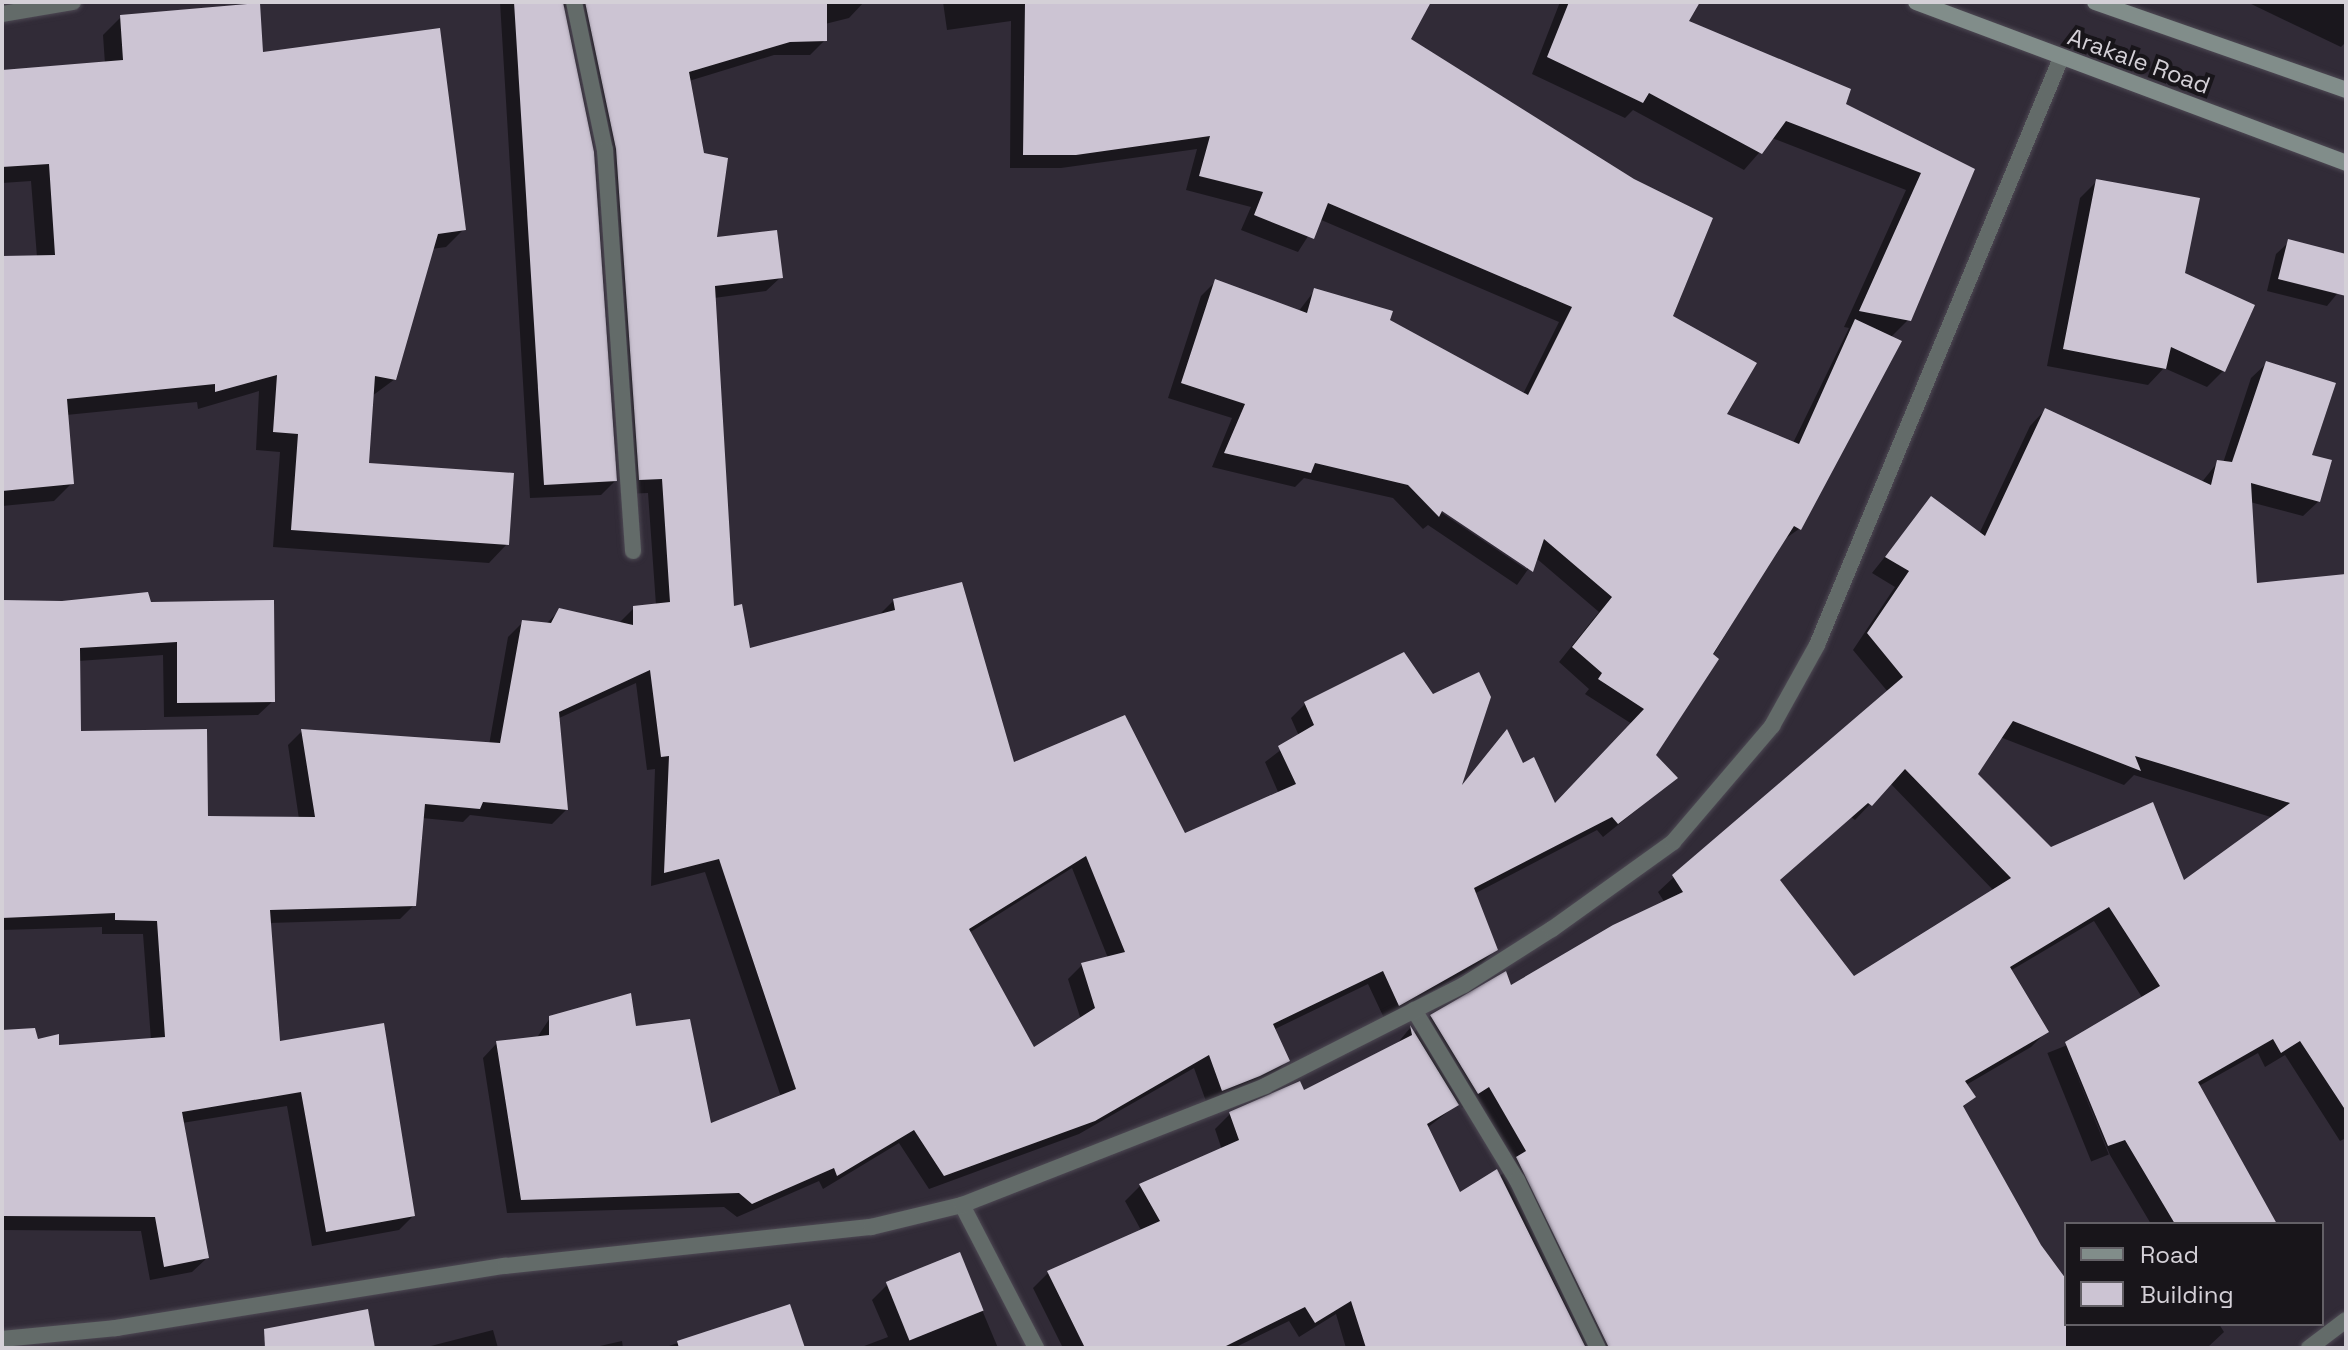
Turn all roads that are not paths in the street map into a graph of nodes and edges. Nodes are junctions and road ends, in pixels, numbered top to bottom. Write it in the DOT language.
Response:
graph roads {
  1 [pos="73,2"];
  2 [pos="574,2"];
  3 [pos="1916,2"];
  4 [pos="2095,2"];
  5 [pos="25,6"];
  6 [pos="2,14"];
  7 [pos="2061,58"];
  8 [pos="2346,90"];
  9 [pos="2346,163"];
  10 [pos="633,551"];
  11 [pos="1414,1010"];
  12 [pos="962,1205"];
  13 [pos="2346,1320"];
  14 [pos="2,1339"];
  15 [pos="1036,1348"];
  16 [pos="1598,1348"];
  17 [pos="2309,1348"];
  1 -- 5 [label="street"];
  2 -- 10 [label="street"];
  3 -- 7 [label="main road, Arakale Road"];
  4 -- 8 [label="main road, Arakale Road"];
  5 -- 6 [label="street"];
  7 -- 9 [label="main road, Arakale Road"];
  7 -- 11 [label="street"];
  11 -- 12 [label="street"];
  11 -- 16 [label="street"];
  12 -- 14 [label="street"];
  12 -- 15 [label="street"];
  13 -- 17 [label="street"];
}
